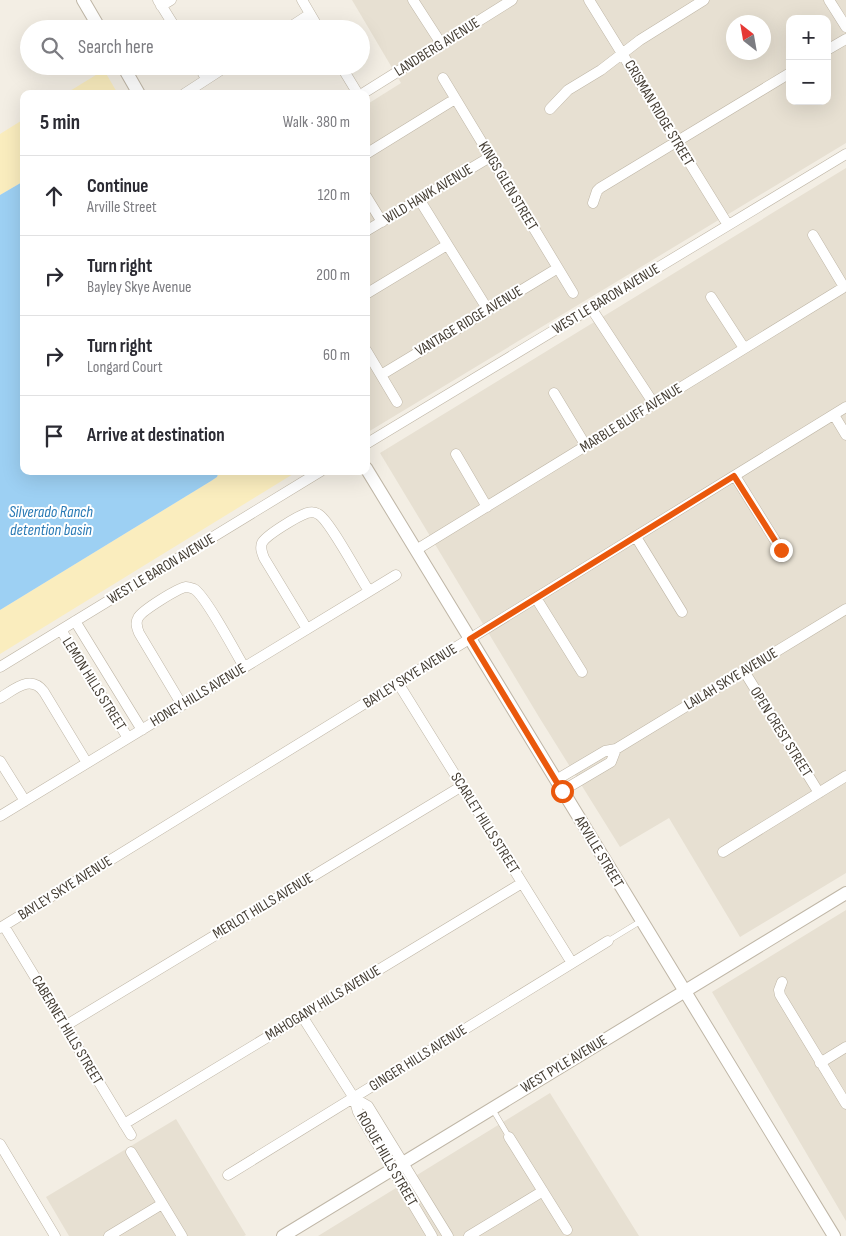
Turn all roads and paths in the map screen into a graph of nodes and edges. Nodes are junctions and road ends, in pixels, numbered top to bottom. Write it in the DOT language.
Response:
graph roads {
  1 [pos="83,0"];
  2 [pos="171,0"];
  3 [pos="302,0"];
  4 [pos="413,0"];
  5 [pos="512,0"];
  6 [pos="590,0"];
  7 [pos="704,0"];
  8 [pos="829,0"];
  9 [pos="160,3"];
  10 [pos="310,14"];
  11 [pos="95,20"];
  12 [pos="170,20"];
  13 [pos="300,20"];
  14 [pos="314,20"];
  15 [pos="846,27"];
  16 [pos="846,39"];
  17 [pos="442,45"];
  18 [pos="831,48"];
  19 [pos="622,54"];
  20 [pos="128,75"];
  21 [pos="204,75"];
  22 [pos="212,75"];
  23 [pos="346,75"];
  24 [pos="786,75"];
  25 [pos="443,78"];
  26 [pos="206,79"];
  27 [pos="137,90"];
  28 [pos="190,90"];
  29 [pos="356,90"];
  30 [pos="369,90"];
  31 [pos="455,99"];
  32 [pos="550,109"];
  33 [pos="676,142"];
  34 [pos="370,152"];
  35 [pos="846,154"];
  36 [pos="490,157"];
  37 [pos="419,199"];
  38 [pos="370,202"];
  39 [pos="593,203"];
  40 [pos="382,222"];
  41 [pos="728,225"];
  42 [pos="370,229"];
  43 [pos="813,235"];
  44 [pos="447,245"];
  45 [pos="558,268"];
  46 [pos="845,286"];
  47 [pos="370,292"];
  48 [pos="573,293"];
  49 [pos="711,297"];
  50 [pos="591,308"];
  51 [pos="488,310"];
  52 [pos="744,348"];
  53 [pos="370,357"];
  54 [pos="381,375"];
  55 [pos="554,393"];
  56 [pos="398,402"];
  57 [pos="654,404"];
  58 [pos="846,407"];
  59 [pos="834,415"];
  60 [pos="846,435"];
  61 [pos="370,442"];
  62 [pos="586,446"];
  63 [pos="456,454"];
  64 [pos="314,475"];
  65 [pos="370,475"];
  66 [pos="734,476"];
  67 [pos="487,507"];
  68 [pos="636,537"];
  69 [pos="416,550"];
  70 [pos="781,550"];
  71 [pos="396,575"];
  72 [pos="369,591"];
  73 [pos="536,598"];
  74 [pos="846,609"];
  75 [pos="682,612"];
  76 [pos="75,621"];
  77 [pos="307,629"];
  78 [pos="61,630"];
  79 [pos="470,639"];
  80 [pos="0,667"];
  81 [pos="244,667"];
  82 [pos="582,672"];
  83 [pos="744,672"];
  84 [pos="398,683"];
  85 [pos="0,698"];
  86 [pos="182,705"];
  87 [pos="142,730"];
  88 [pos="128,738"];
  89 [pos="616,749"];
  90 [pos="591,759"];
  91 [pos="0,760"];
  92 [pos="87,763"];
  93 [pos="597,770"];
  94 [pos="846,776"];
  95 [pos="462,786"];
  96 [pos="559,786"];
  97 [pos="819,792"];
  98 [pos="25,801"];
  99 [pos="0,816"];
  100 [pos="722,852"];
  101 [pos="522,883"];
  102 [pos="846,893"];
  103 [pos="641,921"];
  104 [pos="2,927"];
  105 [pos="608,941"];
  106 [pos="572,963"];
  107 [pos="782,982"];
  108 [pos="684,991"];
  109 [pos="302,1016"];
  110 [pos="65,1026"];
  111 [pos="846,1047"];
  112 [pos="820,1063"];
  113 [pos="354,1098"];
  114 [pos="846,1104"];
  115 [pos="492,1108"];
  116 [pos="124,1124"];
  117 [pos="131,1135"];
  118 [pos="509,1137"];
  119 [pos="0,1144"];
  120 [pos="131,1152"];
  121 [pos="398,1166"];
  122 [pos="228,1176"];
  123 [pos="543,1191"];
  124 [pos="162,1204"];
  125 [pos="432,1210"];
  126 [pos="421,1217"];
  127 [pos="567,1230"];
  128 [pos="55,1236"];
  129 [pos="109,1236"];
  130 [pos="182,1236"];
  131 [pos="283,1236"];
  132 [pos="432,1236"];
  133 [pos="448,1236"];
  134 [pos="469,1236"];
  135 [pos="834,1236"];
  1 -- 11 [label="street"];
  2 -- 9 [label="street"];
  3 -- 10 [label="street"];
  4 -- 17 [label="street"];
  5 -- 17 [label="street, LANDBERG AVENUE"];
  6 -- 19 [label="street, CRISMAN RIDGE STREET"];
  7 -- 19 [label="street"];
  8 -- 15 [label="street"];
  9 -- 12 [label="street"];
  10 -- 13 [label="street"];
  10 -- 14 [label="street"];
  16 -- 18 [label="street"];
  17 -- 30 [label="street, LANDBERG AVENUE"];
  19 -- 32 [label="street"];
  19 -- 33 [label="street, CRISMAN RIDGE STREET"];
  20 -- 27 [label="street"];
  21 -- 26 [label="street"];
  22 -- 26 [label="street"];
  23 -- 29 [label="street"];
  24 -- 33 [label="street"];
  25 -- 31 [label="street, KINGS GLEN STREET"];
  26 -- 28 [label="street"];
  31 -- 34 [label="street"];
  31 -- 36 [label="street, KINGS GLEN STREET"];
  33 -- 39 [label="street"];
  33 -- 41 [label="street, CRISMAN RIDGE STREET"];
  35 -- 41 [label="street, WEST LE BARON AVENUE"];
  36 -- 37 [label="street, WILD HAWK AVENUE"];
  36 -- 45 [label="street, KINGS GLEN STREET"];
  37 -- 40 [label="street, WILD HAWK AVENUE"];
  37 -- 44 [label="street"];
  38 -- 40 [label="street"];
  40 -- 42 [label="street, WILD HAWK AVENUE"];
  41 -- 50 [label="street, WEST LE BARON AVENUE"];
  43 -- 46 [label="street"];
  44 -- 47 [label="street"];
  44 -- 51 [label="street"];
  45 -- 48 [label="street, KINGS GLEN STREET"];
  45 -- 51 [label="street, VANTAGE RIDGE AVENUE"];
  46 -- 52 [label="street, MARBLE BLUFF AVENUE"];
  49 -- 52 [label="street"];
  50 -- 57 [label="street"];
  50 -- 61 [label="street, WEST LE BARON AVENUE"];
  51 -- 54 [label="street, VANTAGE RIDGE AVENUE"];
  52 -- 57 [label="street, MARBLE BLUFF AVENUE"];
  53 -- 54 [label="street"];
  54 -- 56 [label="street"];
  55 -- 62 [label="street"];
  57 -- 62 [label="street, MARBLE BLUFF AVENUE"];
  58 -- 59 [label="street, BAYLEY SKYE AVENUE"];
  59 -- 60 [label="street"];
  59 -- 66 [label="street, BAYLEY SKYE AVENUE"];
  62 -- 67 [label="street, MARBLE BLUFF AVENUE"];
  63 -- 67 [label="street"];
  64 -- 76 [label="street, WEST LE BARON AVENUE"];
  65 -- 69 [label="street, ARVILLE STREET"];
  66 -- 68 [label="street, BAYLEY SKYE AVENUE"];
  66 -- 70 [label="street"];
  67 -- 69 [label="street, MARBLE BLUFF AVENUE"];
  68 -- 73 [label="street, BAYLEY SKYE AVENUE"];
  68 -- 75 [label="street"];
  69 -- 79 [label="street, ARVILLE STREET"];
  71 -- 72 [label="street, HONEY HILLS AVENUE"];
  72 -- 77 [label="street, HONEY HILLS AVENUE"];
  72 -- 77 [label="street"];
  73 -- 79 [label="street, BAYLEY SKYE AVENUE"];
  73 -- 82 [label="street"];
  74 -- 83 [label="street, LAILAH SKYE AVENUE"];
  76 -- 78 [label="street, WEST LE BARON AVENUE"];
  76 -- 87 [label="street, LEMON HILLS STREET"];
  77 -- 81 [label="street, HONEY HILLS AVENUE"];
  78 -- 80 [label="street, WEST LE BARON AVENUE"];
  78 -- 88 [label="street, LEMON HILLS STREET"];
  79 -- 84 [label="street, BAYLEY SKYE AVENUE"];
  79 -- 96 [label="street, ARVILLE STREET"];
  81 -- 86 [label="street, HONEY HILLS AVENUE"];
  81 -- 86 [label="street"];
  83 -- 89 [label="street, LAILAH SKYE AVENUE"];
  83 -- 97 [label="street, OPEN CREST STREET"];
  84 -- 95 [label="street, SCARLET HILLS STREET"];
  84 -- 104 [label="street, BAYLEY SKYE AVENUE"];
  85 -- 92 [label="street"];
  86 -- 87 [label="street, HONEY HILLS AVENUE"];
  87 -- 88 [label="street, HONEY HILLS AVENUE"];
  88 -- 92 [label="street, HONEY HILLS AVENUE"];
  89 -- 90 [label="street, LAILAH SKYE AVENUE"];
  89 -- 93 [label="street, LAILAH SKYE AVENUE"];
  90 -- 93 [label="lane"];
  90 -- 96 [label="street, LAILAH SKYE AVENUE"];
  91 -- 98 [label="street"];
  92 -- 98 [label="street, HONEY HILLS AVENUE"];
  93 -- 96 [label="street, LAILAH SKYE AVENUE"];
  94 -- 97 [label="street"];
  95 -- 101 [label="street, SCARLET HILLS STREET"];
  95 -- 110 [label="street, MERLOT HILLS AVENUE"];
  96 -- 103 [label="street, ARVILLE STREET"];
  97 -- 100 [label="street"];
  98 -- 99 [label="street, HONEY HILLS AVENUE"];
  101 -- 106 [label="street, SCARLET HILLS STREET"];
  101 -- 109 [label="street, MAHOGANY HILLS AVENUE"];
  102 -- 108 [label="street, WEST PYLE AVENUE"];
  103 -- 105 [label="lane"];
  103 -- 108 [label="street, ARVILLE STREET"];
  104 -- 110 [label="street, CABERNET HILLS STREET"];
  105 -- 106 [label="street, GINGER HILLS AVENUE"];
  106 -- 113 [label="street, GINGER HILLS AVENUE"];
  107 -- 112 [label="street"];
  108 -- 115 [label="street, WEST PYLE AVENUE"];
  108 -- 135 [label="street, ARVILLE STREET"];
  109 -- 113 [label="street, ROGUE HILLS STREET"];
  109 -- 116 [label="street, MAHOGANY HILLS AVENUE"];
  110 -- 116 [label="street, CABERNET HILLS STREET"];
  111 -- 112 [label="street"];
  112 -- 114 [label="street"];
  113 -- 121 [label="street, ROGUE HILLS STREET"];
  113 -- 122 [label="street, GINGER HILLS AVENUE"];
  115 -- 118 [label="lane"];
  115 -- 121 [label="street, WEST PYLE AVENUE"];
  116 -- 117 [label="street, CABERNET HILLS STREET"];
  118 -- 123 [label="street"];
  119 -- 128 [label="street"];
  120 -- 124 [label="street"];
  121 -- 125 [label="street, ROGUE HILLS STREET"];
  121 -- 126 [label="street, ROGUE HILLS STREET"];
  121 -- 131 [label="street, WEST PYLE AVENUE"];
  123 -- 127 [label="street"];
  123 -- 134 [label="street"];
  124 -- 129 [label="street"];
  124 -- 130 [label="street"];
  125 -- 126 [label="lane"];
  125 -- 133 [label="street, ROGUE HILLS STREET"];
  126 -- 132 [label="street, ROGUE HILLS STREET"];
}
